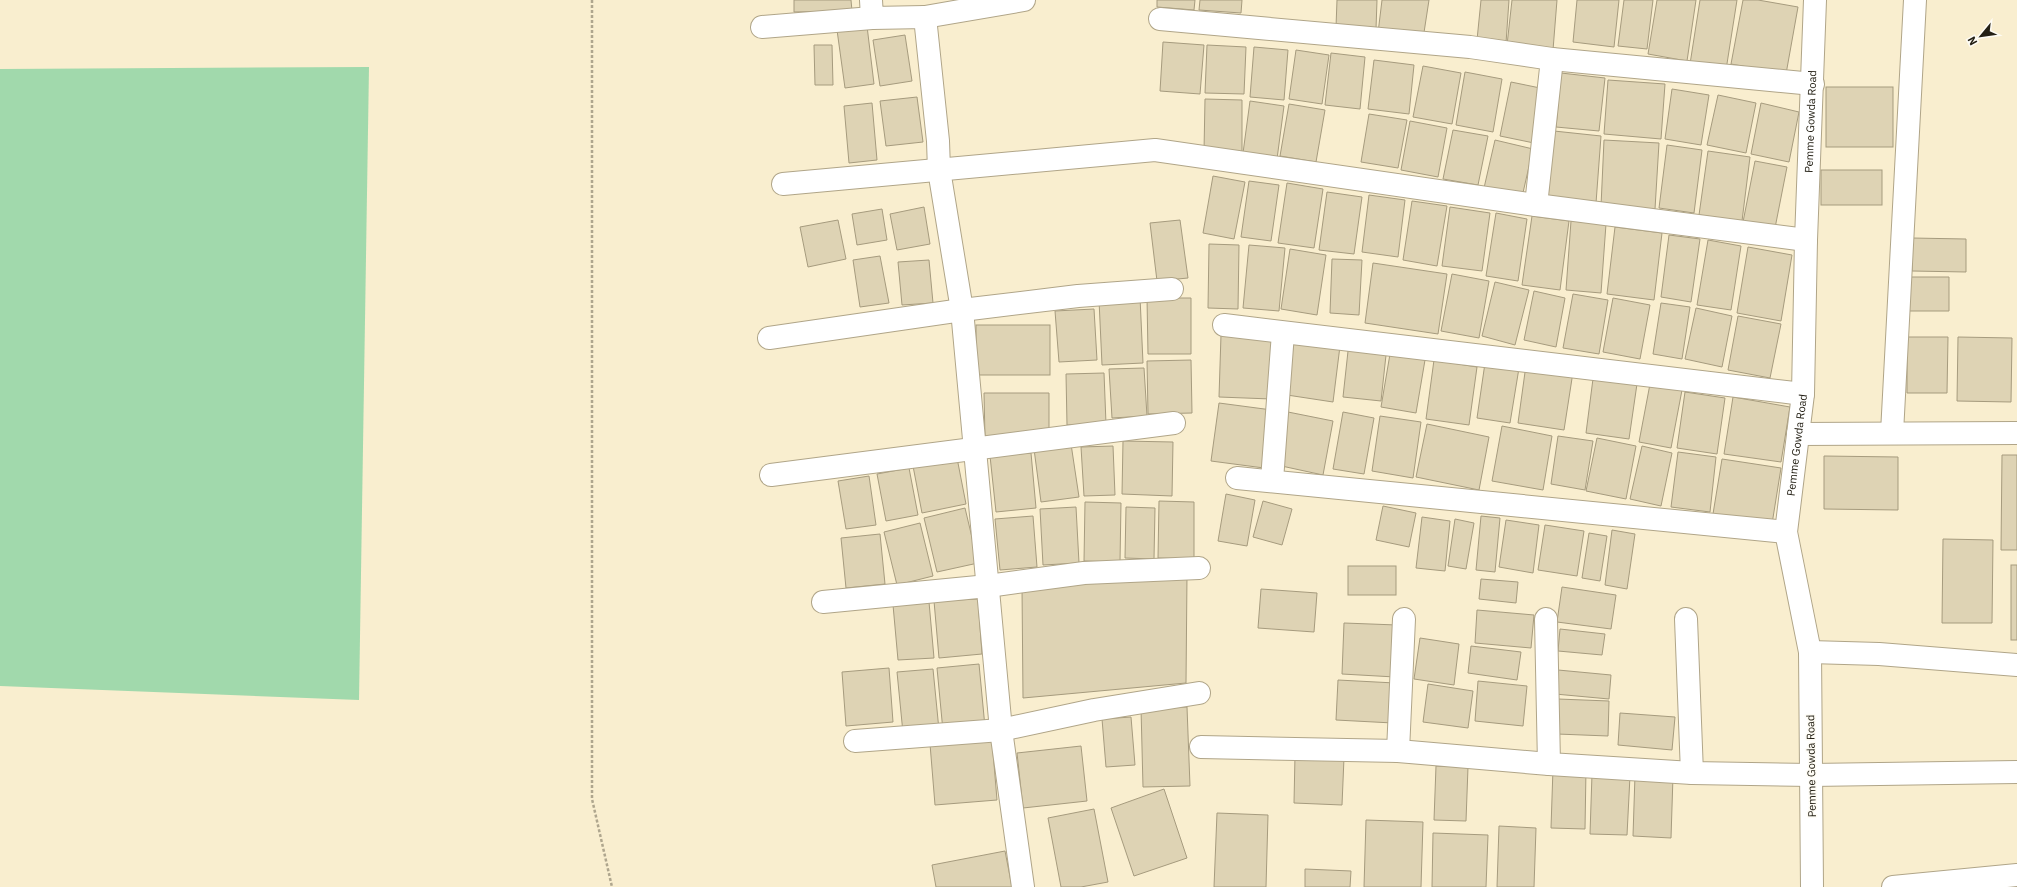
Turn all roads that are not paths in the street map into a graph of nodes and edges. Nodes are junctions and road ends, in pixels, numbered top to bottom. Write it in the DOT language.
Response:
graph roads {
  1 [pos="1018,0"];
  2 [pos="1815,0"];
  3 [pos="1915,0"];
  4 [pos="871,9"];
  5 [pos="925,17"];
  6 [pos="1160,19"];
  7 [pos="762,27"];
  8 [pos="1552,59"];
  9 [pos="1813,84"];
  10 [pos="940,170"];
  11 [pos="783,184"];
  12 [pos="1536,205"];
  13 [pos="1806,240"];
  14 [pos="1172,289"];
  15 [pos="962,310"];
  16 [pos="1224,325"];
  17 [pos="1284,332"];
  18 [pos="770,338"];
  19 [pos="1803,394"];
  20 [pos="1174,423"];
  21 [pos="1892,433"];
  22 [pos="2017,433"];
  23 [pos="1798,434"];
  24 [pos="975,448"];
  25 [pos="771,475"];
  26 [pos="1237,478"];
  27 [pos="1272,480"];
  28 [pos="1786,532"];
  29 [pos="1199,568"];
  30 [pos="988,586"];
  31 [pos="823,602"];
  32 [pos="1404,619"];
  33 [pos="1546,619"];
  34 [pos="1686,619"];
  35 [pos="1810,652"];
  36 [pos="2017,665"];
  37 [pos="1199,693"];
  38 [pos="1001,730"];
  39 [pos="855,741"];
  40 [pos="1200,747"];
  41 [pos="1398,751"];
  42 [pos="1549,764"];
  43 [pos="2017,772"];
  44 [pos="1692,773"];
  45 [pos="1811,775"];
  46 [pos="2017,875"];
  47 [pos="1022,887"];
  48 [pos="1812,887"];
  49 [pos="1893,887"];
  1 -- 5 [label="street"];
  2 -- 9 [label="street, Pemme Gowda Road"];
  3 -- 21 [label="street"];
  4 -- 5 [label="street"];
  4 -- 7 [label="street"];
  5 -- 10 [label="street"];
  6 -- 8 [label="street"];
  8 -- 9 [label="street"];
  8 -- 12 [label="street"];
  9 -- 13 [label="street, Pemme Gowda Road"];
  10 -- 11 [label="street"];
  10 -- 12 [label="street"];
  10 -- 15 [label="street"];
  12 -- 13 [label="street"];
  13 -- 19 [label="street, Pemme Gowda Road"];
  14 -- 15 [label="street"];
  15 -- 18 [label="street"];
  15 -- 24 [label="street"];
  16 -- 17 [label="street"];
  17 -- 19 [label="street"];
  17 -- 27 [label="street"];
  19 -- 23 [label="street, Pemme Gowda Road"];
  20 -- 24 [label="street"];
  21 -- 22 [label="street"];
  21 -- 23 [label="street"];
  23 -- 28 [label="street, Pemme Gowda Road"];
  24 -- 25 [label="street"];
  24 -- 30 [label="street"];
  26 -- 27 [label="street"];
  27 -- 28 [label="street"];
  28 -- 35 [label="street, Pemme Gowda Road"];
  29 -- 30 [label="street"];
  30 -- 31 [label="street"];
  30 -- 38 [label="street"];
  32 -- 41 [label="street"];
  33 -- 42 [label="street"];
  34 -- 44 [label="street"];
  35 -- 36 [label="street"];
  35 -- 45 [label="street, Pemme Gowda Road"];
  37 -- 38 [label="street"];
  38 -- 39 [label="street"];
  38 -- 47 [label="street"];
  40 -- 41 [label="street"];
  41 -- 42 [label="street"];
  42 -- 44 [label="street"];
  43 -- 45 [label="street"];
  44 -- 45 [label="street"];
  45 -- 48 [label="street, Pemme Gowda Road"];
  46 -- 49 [label="street"];
}
